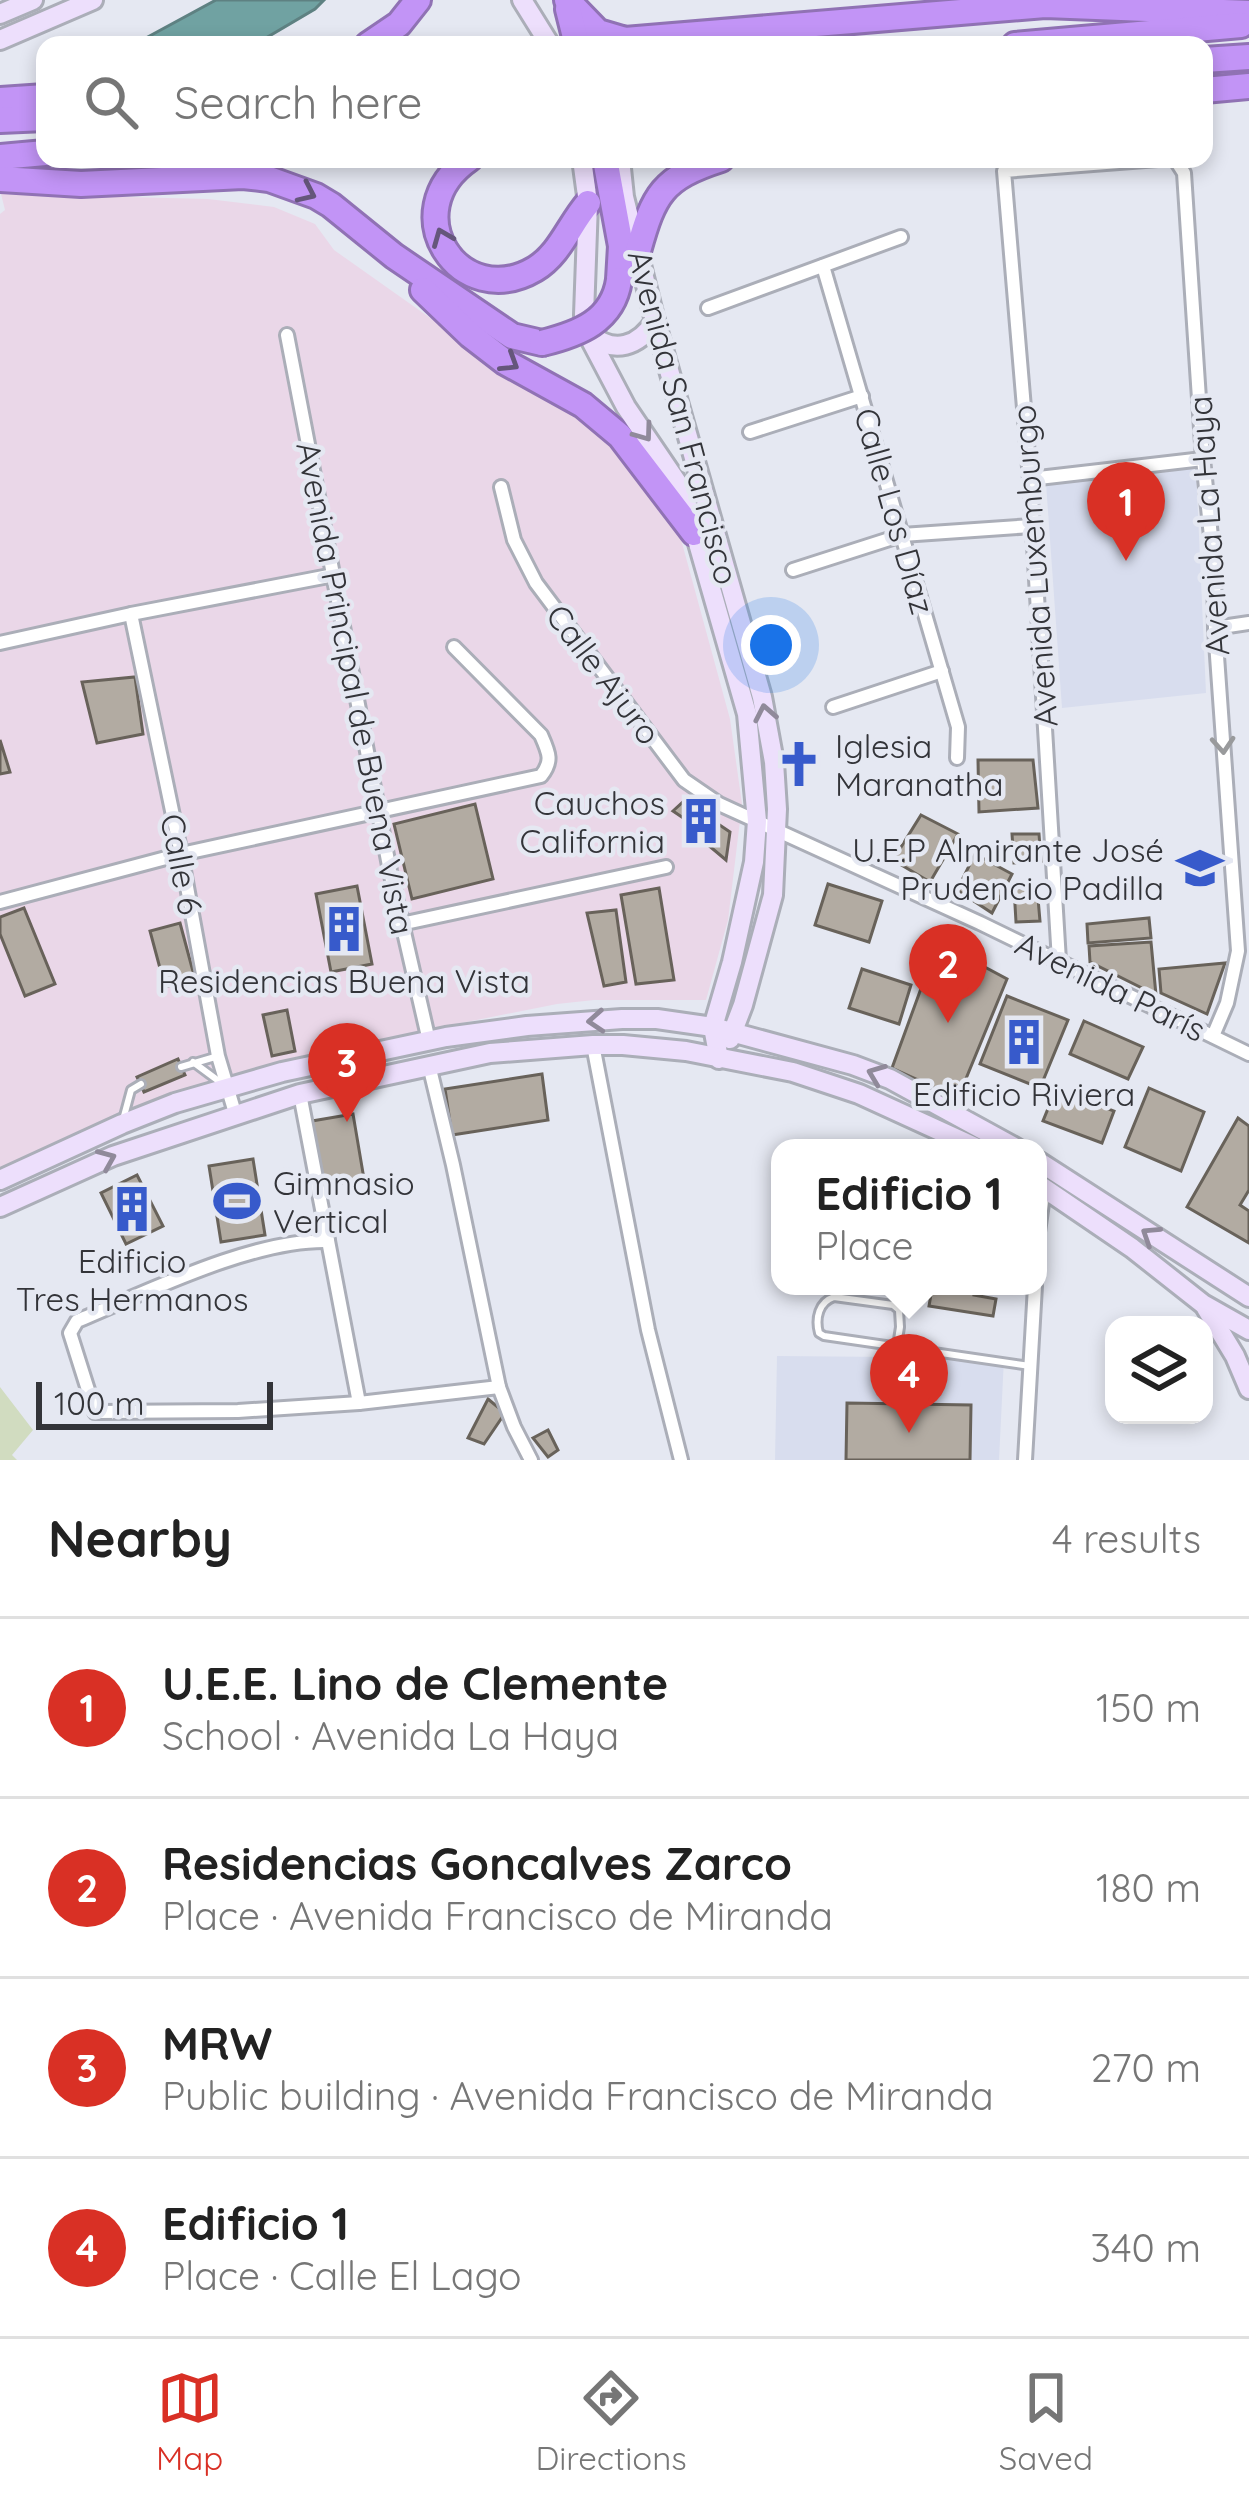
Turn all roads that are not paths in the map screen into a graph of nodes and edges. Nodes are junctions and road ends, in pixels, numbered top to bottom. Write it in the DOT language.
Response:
graph roads {
  1 [pos="33,0"];
  2 [pos="72,0"];
  3 [pos="93,0"];
  4 [pos="418,0"];
  5 [pos="522,0"];
  6 [pos="566,3"];
  7 [pos="1249,13"];
  8 [pos="0,14"];
  9 [pos="51,20"];
  10 [pos="1249,25"];
  11 [pos="381,36"];
  12 [pos="544,36"];
  13 [pos="575,36"];
  14 [pos="582,36"];
  15 [pos="612,36"];
  16 [pos="674,36"];
  17 [pos="1121,36"];
  18 [pos="0,40"];
  19 [pos="1249,57"];
  20 [pos="1213,59"];
  21 [pos="1249,86"];
  22 [pos="1213,89"];
  23 [pos="36,98"];
  24 [pos="0,100"];
  25 [pos="36,118"];
  26 [pos="0,120"];
  27 [pos="36,154"];
  28 [pos="0,157"];
  29 [pos="461,168"];
  30 [pos="583,168"];
  31 [pos="607,168"];
  32 [pos="621,168"];
  33 [pos="695,168"];
  34 [pos="1042,168"];
  35 [pos="1180,168"];
  36 [pos="13,180"];
  37 [pos="588,203"];
  38 [pos="901,237"];
  39 [pos="638,251"];
  40 [pos="394,256"];
  41 [pos="823,266"];
  42 [pos="708,308"];
  43 [pos="656,321"];
  44 [pos="586,331"];
  45 [pos="287,335"];
  46 [pos="862,396"];
  47 [pos="750,432"];
  48 [pos="1203,459"];
  49 [pos="1030,478"];
  50 [pos="501,487"];
  51 [pos="1032,526"];
  52 [pos="694,532"];
  53 [pos="902,535"];
  54 [pos="793,570"];
  55 [pos="334,575"];
  56 [pos="131,614"];
  57 [pos="1249,623"];
  58 [pos="1215,628"];
  59 [pos="0,643"];
  60 [pos="454,647"];
  61 [pos="942,670"];
  62 [pos="833,707"];
  63 [pos="957,758"];
  64 [pos="379,811"];
  65 [pos="757,821"];
  66 [pos="776,829"];
  67 [pos="181,854"];
  68 [pos="666,867"];
  69 [pos="0,902"];
  70 [pos="401,924"];
  71 [pos="1059,961"];
  72 [pos="712,1028"];
  73 [pos="734,1032"];
  74 [pos="1213,1036"];
  75 [pos="429,1041"];
  76 [pos="593,1046"];
  77 [pos="1249,1054"];
  78 [pos="218,1056"];
  79 [pos="719,1059"];
  80 [pos="193,1062"];
  81 [pos="429,1064"];
  82 [pos="182,1067"];
  83 [pos="141,1084"];
  84 [pos="227,1088"];
  85 [pos="300,1094"];
  86 [pos="235,1113"];
  87 [pos="122,1124"];
  88 [pos="957,1139"];
  89 [pos="1000,1139"];
  90 [pos="1047,1167"];
  91 [pos="0,1180"];
  92 [pos="1047,1190"];
  93 [pos="0,1207"];
  94 [pos="328,1241"];
  95 [pos="1034,1295"];
  96 [pos="1249,1297"];
  97 [pos="1203,1304"];
  98 [pos="1249,1330"];
  99 [pos="897,1346"];
  100 [pos="1030,1366"];
  101 [pos="499,1387"];
  102 [pos="1249,1389"];
  103 [pos="359,1403"];
  104 [pos="531,1460"];
  105 [pos="681,1460"];
  106 [pos="1025,1460"];
  1 -- 8 [label="main road"];
  2 -- 9 [label="main road"];
  3 -- 9 [label="main road"];
  4 -- 11 [label="highway"];
  5 -- 12 [label="main road"];
  6 -- 13 [label="highway"];
  6 -- 14 [label="main road"];
  6 -- 15 [label="highway"];
  7 -- 16 [label="highway"];
  9 -- 18 [label="main road"];
  10 -- 17 [label="highway"];
  19 -- 20 [label="highway"];
  21 -- 22 [label="highway"];
  23 -- 24 [label="highway"];
  25 -- 26 [label="highway"];
  27 -- 28 [label="highway"];
  37 -- 29 [label="highway, one-way"];
  30 -- 37 [label="main road, Avenida San Francisco"];
  31 -- 40 [label="highway, bridge"];
  32 -- 39 [label="main road, Avenida San Francisco"];
  33 -- 39 [label="highway"];
  34 -- 49 [label="street, Avenida Luxemburgo"];
  35 -- 48 [label="street, Avenida La Haya"];
  36 -- 40 [label="highway, one-way"];
  37 -- 44 [label="main road, Avenida San Francisco"];
  38 -- 41 [label="street"];
  39 -- 43 [label="main road, Avenida San Francisco"];
  40 -- 52 [label="highway, one-way"];
  41 -- 42 [label="street"];
  41 -- 46 [label="street, Calle Los Díaz"];
  43 -- 44 [label="main road"];
  66 -- 43 [label="main road, Avenida San Francisco, one-way"];
  44 -- 52 [label="main road, Avenida San Francisco, one-way"];
  45 -- 55 [label="street, Avenida Principal de Buena Vista"];
  46 -- 47 [label="street"];
  46 -- 53 [label="street, Calle Los Díaz"];
  48 -- 49 [label="street"];
  48 -- 58 [label="street, Avenida La Haya"];
  49 -- 51 [label="street, Avenida Luxemburgo"];
  50 -- 65 [label="street, Calle Ajuro"];
  51 -- 53 [label="street"];
  51 -- 71 [label="street, Avenida Luxemburgo"];
  52 -- 65 [label="main road, Avenida San Francisco"];
  53 -- 54 [label="street"];
  53 -- 61 [label="street, Calle Los Díaz"];
  55 -- 56 [label="street"];
  55 -- 64 [label="street, Avenida Principal de Buena Vista"];
  56 -- 59 [label="street"];
  56 -- 67 [label="street, Calle 6"];
  57 -- 58 [label="street"];
  58 -- 74 [label="street, Avenida La Haya, one-way"];
  60 -- 64 [label="street"];
  61 -- 62 [label="street"];
  61 -- 63 [label="street, Calle Los Díaz"];
  64 -- 67 [label="street"];
  64 -- 70 [label="street, Avenida Principal de Buena Vista"];
  65 -- 66 [label="street, Calle Ajuro"];
  65 -- 72 [label="main road, Avenida San Francisco"];
  66 -- 71 [label="street, Avenida París"];
  66 -- 73 [label="main road, Avenida San Francisco"];
  67 -- 69 [label="street"];
  67 -- 78 [label="street, Calle 6"];
  68 -- 70 [label="street"];
  70 -- 75 [label="street, Avenida Principal de Buena Vista"];
  71 -- 74 [label="street, Avenida París"];
  72 -- 73 [label="main road"];
  72 -- 75 [label="main road, one-way"];
  72 -- 79 [label="main road"];
  73 -- 79 [label="main road, Avenida San Francisco"];
  89 -- 73 [label="main road, one-way"];
  74 -- 77 [label="street, Avenida París"];
  75 -- 84 [label="main road"];
  76 -- 79 [label="main road"];
  76 -- 81 [label="main road"];
  76 -- 105 [label="street"];
  78 -- 80 [label="lane"];
  78 -- 84 [label="street, Calle 6"];
  79 -- 88 [label="main road"];
  80 -- 82 [label="lane"];
  80 -- 84 [label="lane"];
  81 -- 85 [label="main road"];
  81 -- 101 [label="street"];
  83 -- 87 [label="lane"];
  84 -- 86 [label="street, Calle 6"];
  84 -- 87 [label="main road"];
  85 -- 86 [label="main road"];
  85 -- 94 [label="street"];
  93 -- 86 [label="main road, one-way"];
  87 -- 91 [label="main road"];
  96 -- 90 [label="main road, one-way"];
  92 -- 97 [label="main road"];
  94 -- 103 [label="street"];
  94 -- 103 [label="street"];
  95 -- 100 [label="street"];
  97 -- 98 [label="main road"];
  97 -- 102 [label="main road"];
  99 -- 99 [label="lane"];
  99 -- 100 [label="lane"];
  100 -- 106 [label="street"];
  101 -- 103 [label="street"];
  101 -- 104 [label="street"];
}
